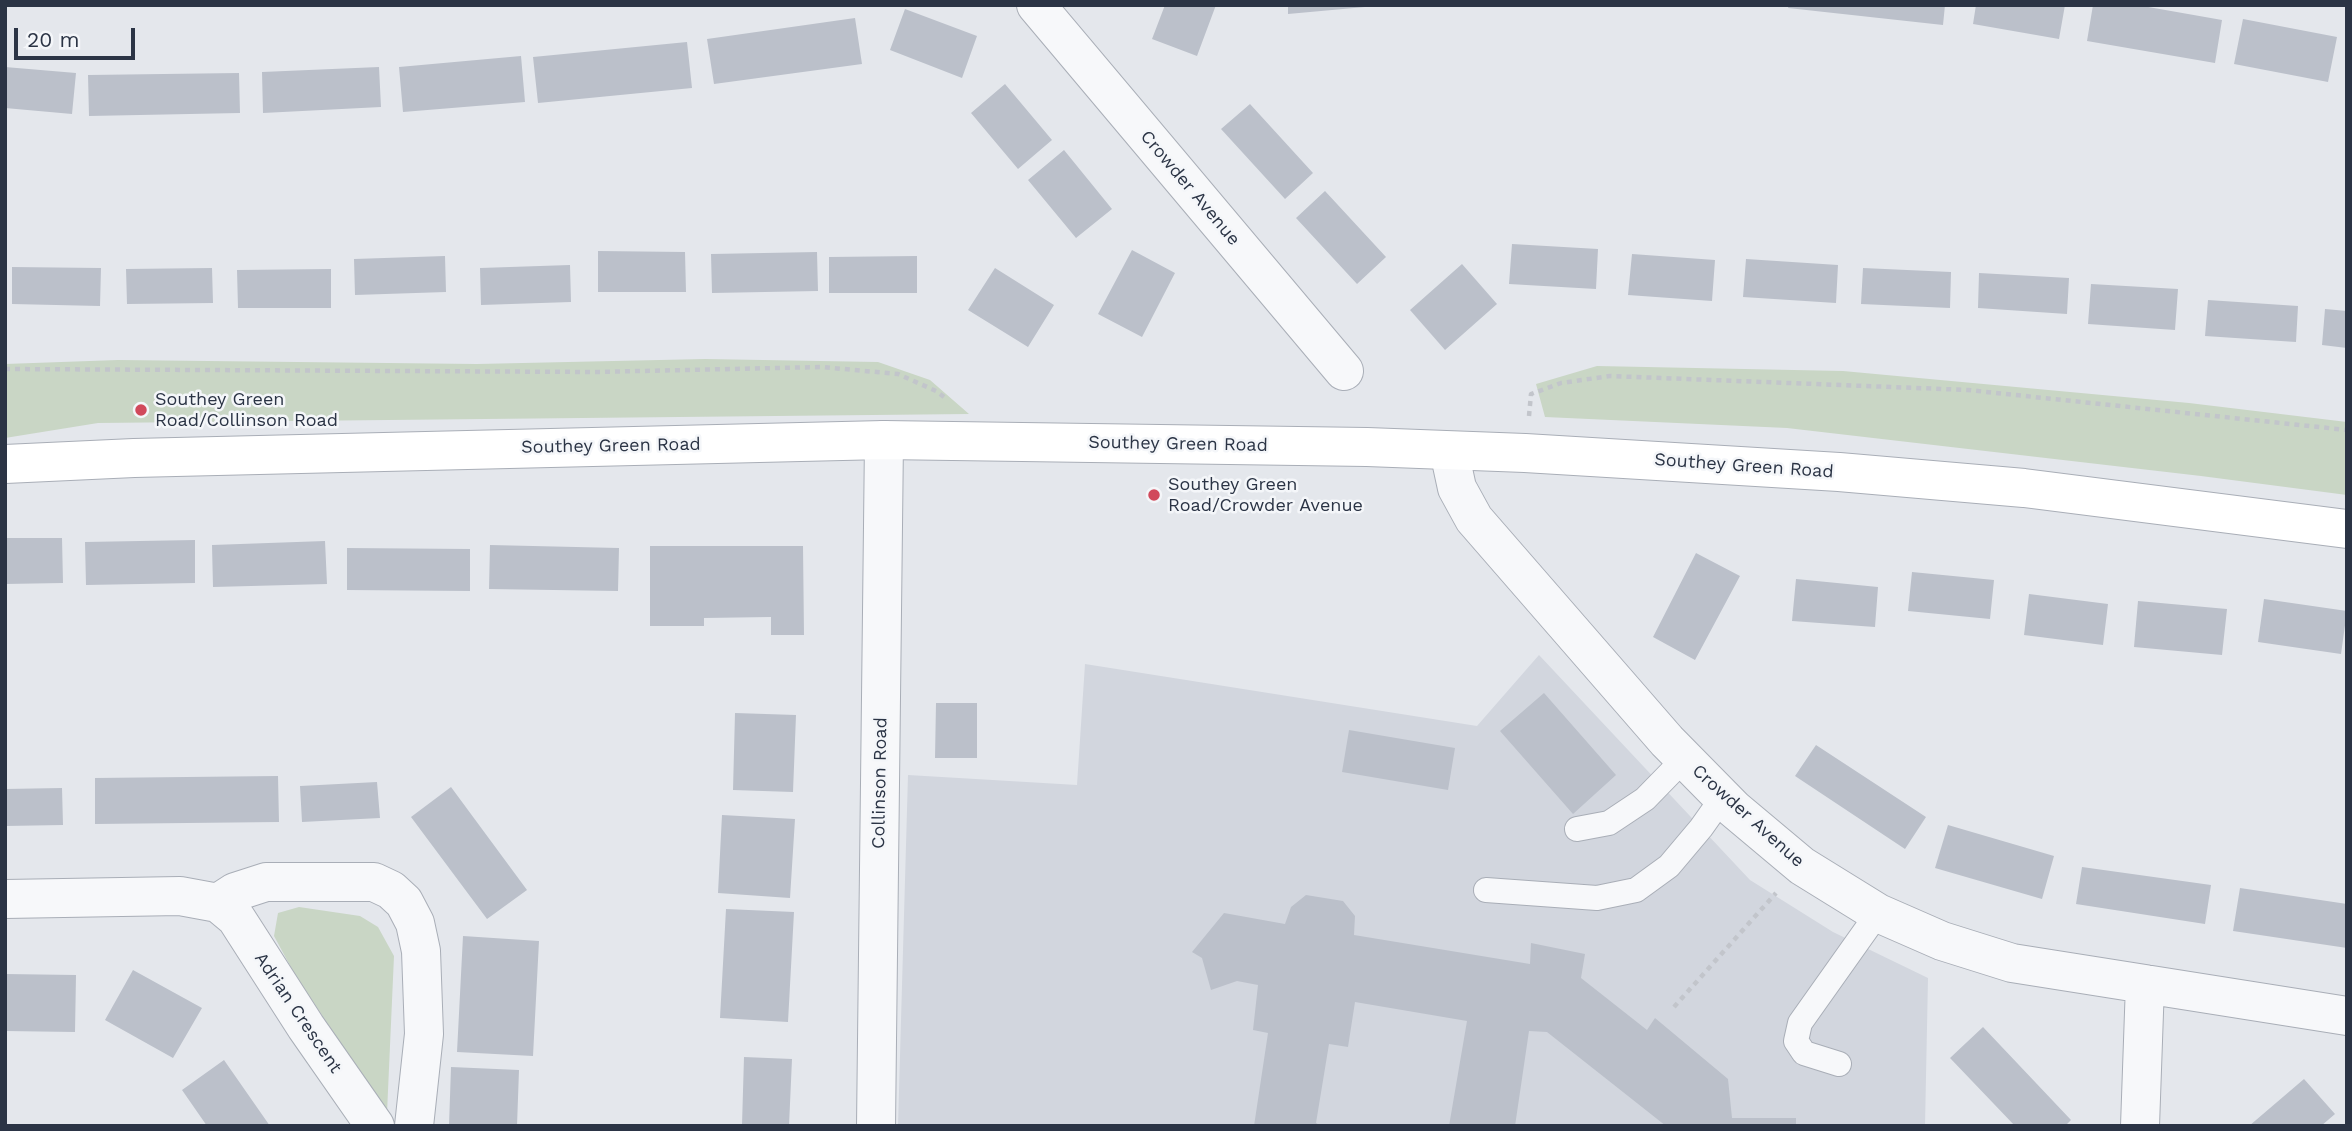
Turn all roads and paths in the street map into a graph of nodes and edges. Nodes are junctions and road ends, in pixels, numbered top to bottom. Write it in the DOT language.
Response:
graph roads {
  1 [pos="1036,5"];
  2 [pos="5,369"];
  3 [pos="1344,371"];
  4 [pos="2347,430"];
  5 [pos="884,440"];
  6 [pos="967,441"];
  7 [pos="1449,451"];
  8 [pos="1525,453"];
  9 [pos="5,464"];
  10 [pos="2347,529"];
  11 [pos="1685,759"];
  12 [pos="1723,797"];
  13 [pos="1577,829"];
  14 [pos="1801,866"];
  15 [pos="1486,890"];
  16 [pos="5,899"];
  17 [pos="218,903"];
  18 [pos="1878,913"];
  19 [pos="2145,984"];
  20 [pos="1674,1007"];
  21 [pos="2347,1016"];
  22 [pos="1839,1064"];
  23 [pos="375,1126"];
  24 [pos="414,1126"];
  25 [pos="876,1126"];
  26 [pos="2140,1126"];
  1 -- 3 [label="street, Crowder Avenue"];
  2 -- 6 [label="path"];
  4 -- 8 [label="path"];
  5 -- 6 [label="street, Southey Green Road"];
  5 -- 9 [label="street, Southey Green Road"];
  5 -- 25 [label="street, Collinson Road"];
  6 -- 7 [label="street, Southey Green Road"];
  7 -- 8 [label="street, Southey Green Road"];
  7 -- 11 [label="street, Crowder Avenue"];
  8 -- 10 [label="street, Southey Green Road"];
  11 -- 12 [label="street, Crowder Avenue"];
  11 -- 13 [label="lane"];
  12 -- 14 [label="street, Crowder Avenue"];
  12 -- 15 [label="lane"];
  14 -- 18 [label="street, Crowder Avenue"];
  14 -- 20 [label="path"];
  16 -- 17 [label="street"];
  17 -- 23 [label="street, Adrian Crescent"];
  17 -- 24 [label="street"];
  18 -- 19 [label="street, Crowder Avenue"];
  18 -- 22 [label="lane"];
  19 -- 21 [label="street, Crowder Avenue"];
  19 -- 26 [label="street"];
}
